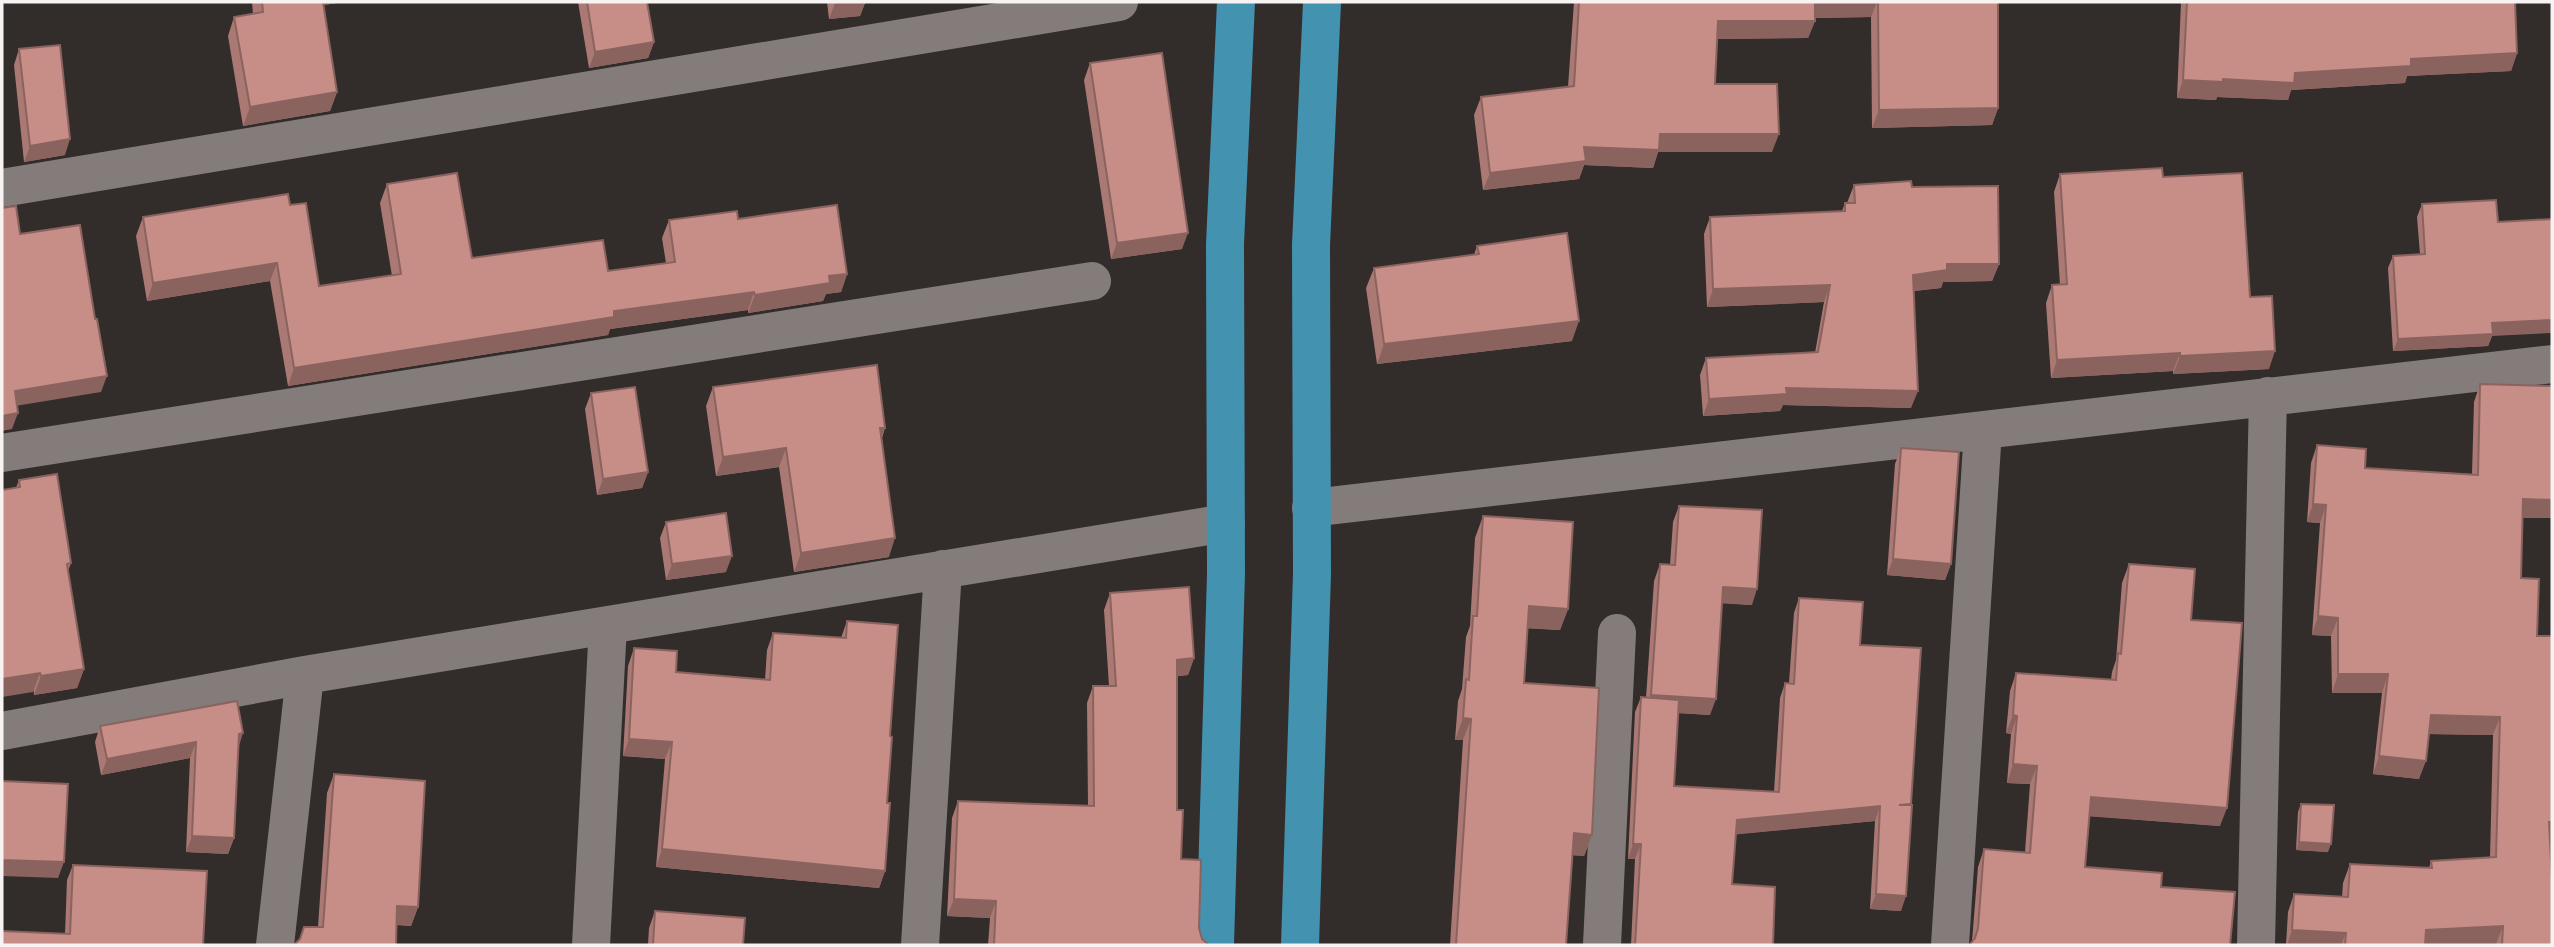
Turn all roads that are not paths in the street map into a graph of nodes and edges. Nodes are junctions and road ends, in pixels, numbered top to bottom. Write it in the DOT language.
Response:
graph roads {
  1 [pos="1119,2"];
  2 [pos="1236,2"];
  3 [pos="1322,2"];
  4 [pos="2,188"];
  5 [pos="1092,281"];
  6 [pos="2552,364"];
  7 [pos="2268,396"];
  8 [pos="1983,430"];
  9 [pos="2,453"];
  10 [pos="1311,508"];
  11 [pos="1226,523"];
  12 [pos="943,569"];
  13 [pos="608,625"];
  14 [pos="1617,633"];
  15 [pos="305,675"];
  16 [pos="2,731"];
  17 [pos="275,945"];
  18 [pos="591,945"];
  19 [pos="920,945"];
  20 [pos="1214,945"];
  21 [pos="1300,945"];
  22 [pos="1602,945"];
  23 [pos="1950,945"];
  24 [pos="2256,945"];
  1 -- 4 [label="street"];
  2 -- 11 [label="main road"];
  3 -- 10 [label="main road"];
  5 -- 9 [label="street"];
  6 -- 7 [label="street"];
  7 -- 8 [label="street"];
  7 -- 24 [label="street"];
  8 -- 10 [label="street"];
  8 -- 23 [label="street"];
  10 -- 21 [label="main road"];
  11 -- 12 [label="street"];
  11 -- 20 [label="main road"];
  12 -- 13 [label="street"];
  12 -- 19 [label="street"];
  13 -- 15 [label="street"];
  13 -- 18 [label="street"];
  14 -- 22 [label="street"];
  15 -- 16 [label="street"];
  15 -- 17 [label="street"];
}
